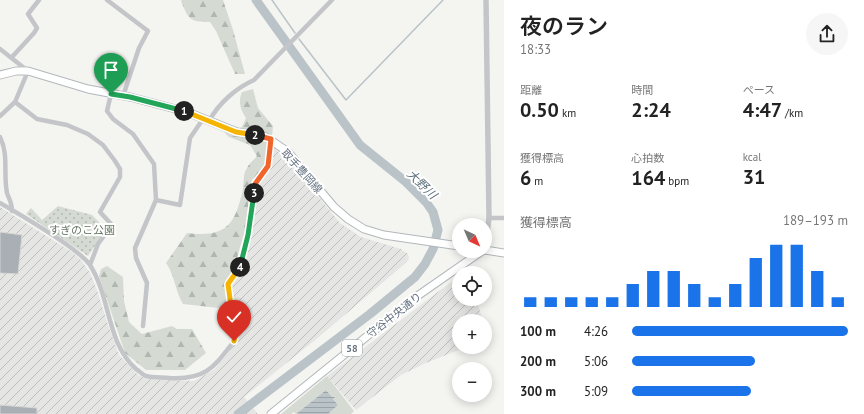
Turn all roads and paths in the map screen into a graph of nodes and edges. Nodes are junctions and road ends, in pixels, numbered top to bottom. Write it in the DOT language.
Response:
graph roads {
  1 [pos="39,0"];
  2 [pos="107,0"];
  3 [pos="332,0"];
  4 [pos="486,0"];
  5 [pos="0,48"];
  6 [pos="12,57"];
  7 [pos="28,71"];
  8 [pos="0,75"];
  9 [pos="111,94"];
  10 [pos="123,96"];
  11 [pos="15,102"];
  12 [pos="0,116"];
  13 [pos="206,120"];
  14 [pos="0,136"];
  15 [pos="271,139"];
  16 [pos="156,200"];
  17 [pos="0,203"];
  18 [pos="12,210"];
  19 [pos="489,218"];
  20 [pos="492,218"];
  21 [pos="504,218"];
  22 [pos="452,245"];
  23 [pos="492,251"];
  24 [pos="504,253"];
  25 [pos="472,258"];
  26 [pos="90,265"];
  27 [pos="143,326"];
  28 [pos="271,414"];
  1 -- 6 [label="street"];
  2 -- 10 [label="street"];
  3 -- 13 [label="street"];
  4 -- 19 [label="street"];
  5 -- 6 [label="street"];
  6 -- 7 [label="street"];
  7 -- 8 [label="main road, 取手豊岡線"];
  7 -- 9 [label="main road, 取手豊岡線"];
  7 -- 11 [label="street"];
  9 -- 10 [label="main road, 取手豊岡線"];
  9 -- 16 [label="street"];
  10 -- 13 [label="main road, 取手豊岡線"];
  11 -- 12 [label="street"];
  11 -- 26 [label="street"];
  13 -- 15 [label="main road, 取手豊岡線"];
  13 -- 16 [label="street"];
  14 -- 18 [label="street"];
  15 -- 22 [label="main road, 取手豊岡線"];
  15 -- 26 [label="street"];
  16 -- 27 [label="street"];
  17 -- 18 [label="street"];
  18 -- 26 [label="street"];
  20 -- 21 [label="street"];
  23 -- 24 [label="main road"];
  25 -- 28 [label="main road, 守谷中央通り / 58"];
}
